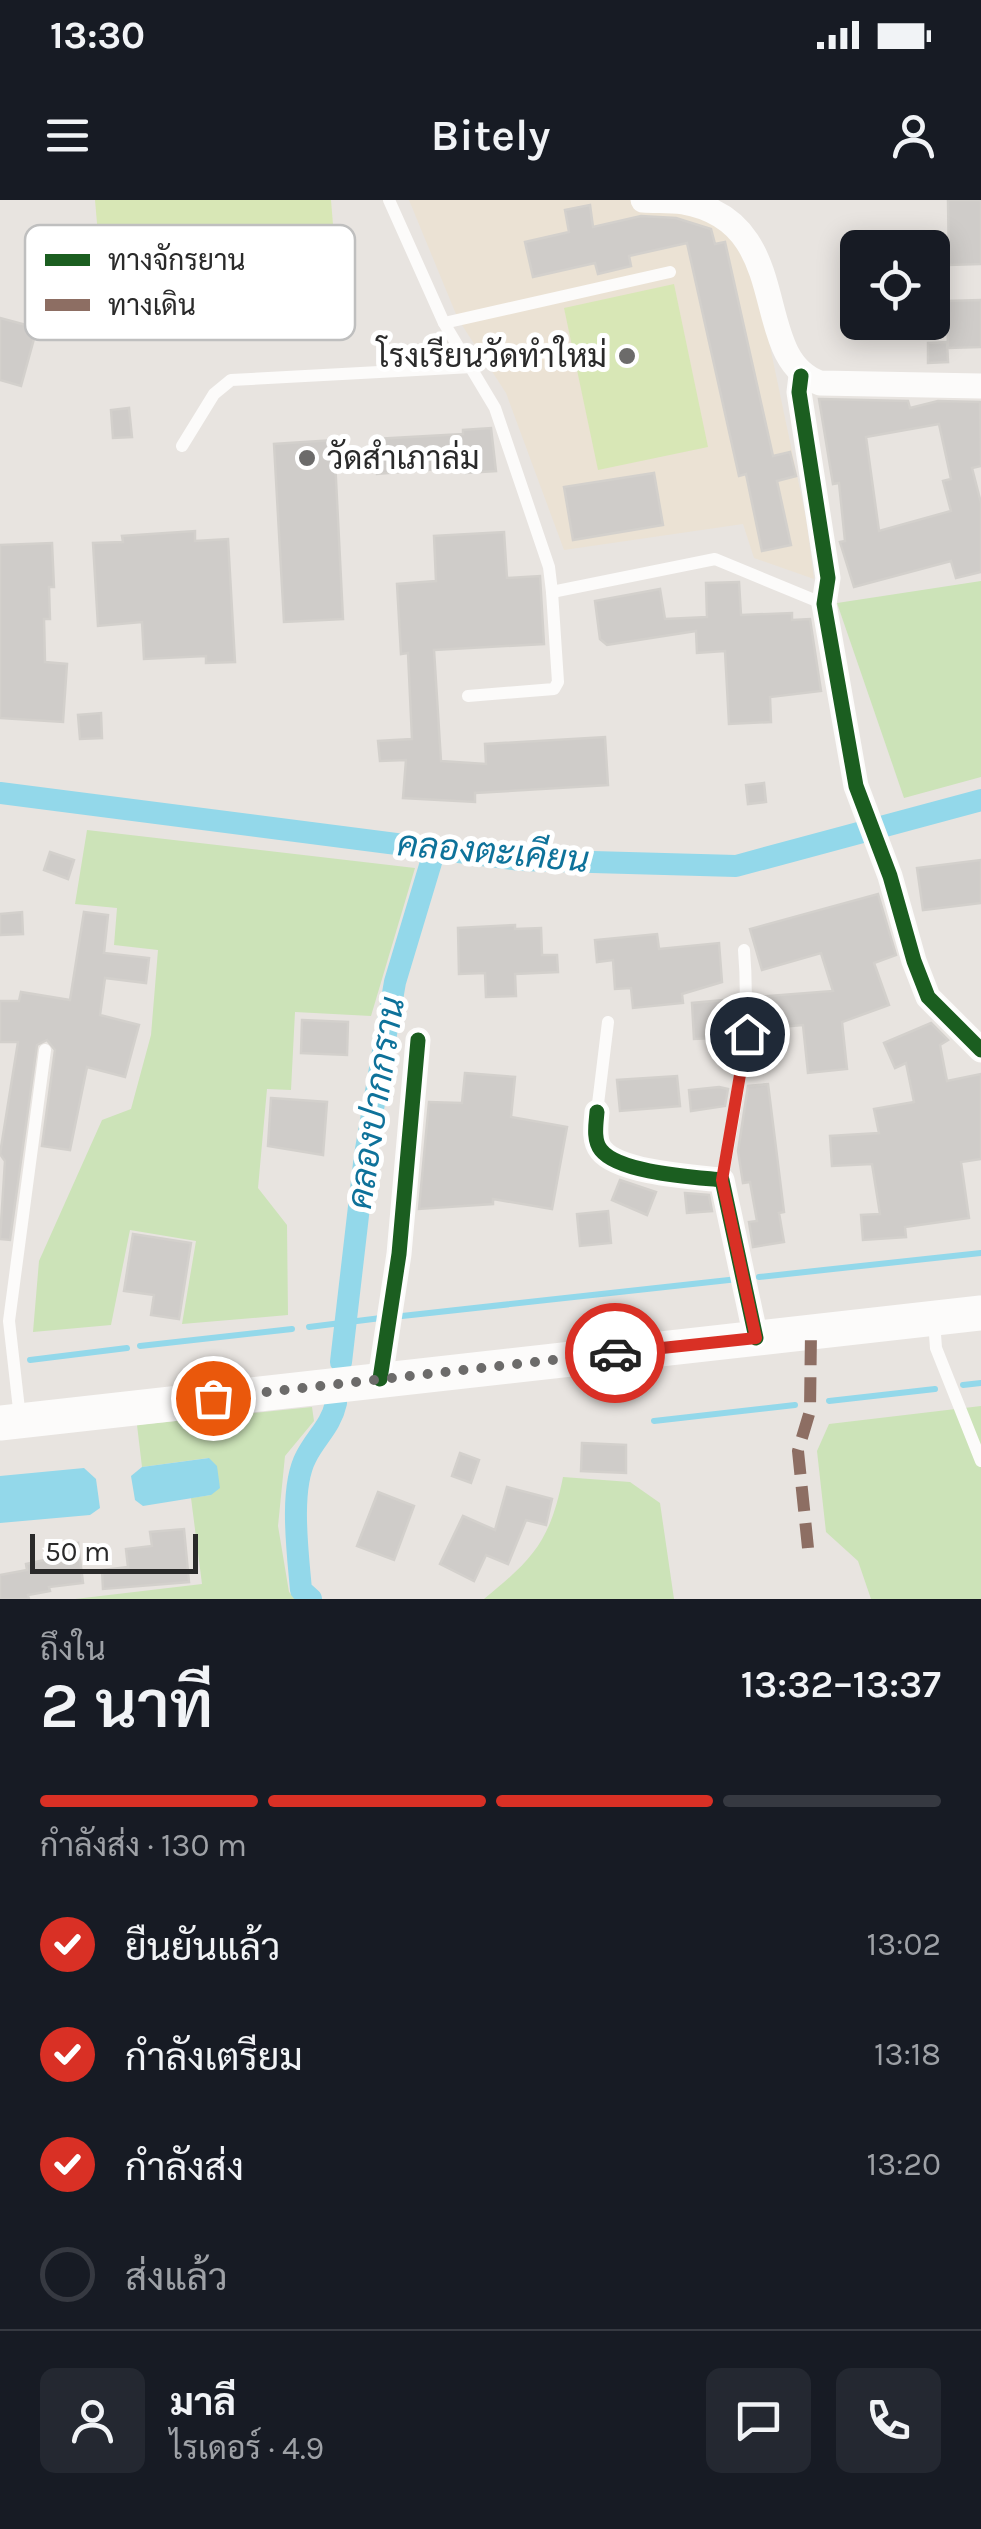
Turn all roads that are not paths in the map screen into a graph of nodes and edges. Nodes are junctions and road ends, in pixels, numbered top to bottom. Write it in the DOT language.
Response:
graph roads {
  1 [pos="388,200"];
  2 [pos="643,200"];
  3 [pos="670,272"];
  4 [pos="444,323"];
  5 [pos="472,367"];
  6 [pos="801,376"];
  7 [pos="981,386"];
  8 [pos="182,446"];
  9 [pos="552,592"];
  10 [pos="824,604"];
  11 [pos="468,696"];
  12 [pos="744,950"];
  13 [pos="608,1022"];
  14 [pos="418,1040"];
  15 [pos="45,1050"];
  16 [pos="981,1050"];
  17 [pos="597,1112"];
  18 [pos="722,1180"];
  19 [pos="981,1314"];
  20 [pos="933,1319"];
  21 [pos="756,1338"];
  22 [pos="380,1379"];
  23 [pos="10,1422"];
  24 [pos="981,1461"];
  1 -- 4 [label="lane"];
  2 -- 6 [label="street"];
  3 -- 4 [label="lane"];
  4 -- 5 [label="lane"];
  5 -- 8 [label="lane"];
  5 -- 9 [label="lane"];
  6 -- 7 [label="street"];
  6 -- 10 [label="street"];
  9 -- 10 [label="lane"];
  9 -- 11 [label="lane"];
  10 -- 16 [label="street"];
  12 -- 18 [label="lane"];
  13 -- 17 [label="lane"];
  14 -- 22 [label="street"];
  15 -- 23 [label="lane"];
  17 -- 18 [label="street"];
  18 -- 21 [label="street"];
  19 -- 20 [label="main road"];
  20 -- 21 [label="main road"];
  20 -- 24 [label="lane"];
  21 -- 22 [label="main road"];
  22 -- 23 [label="main road"];
}
